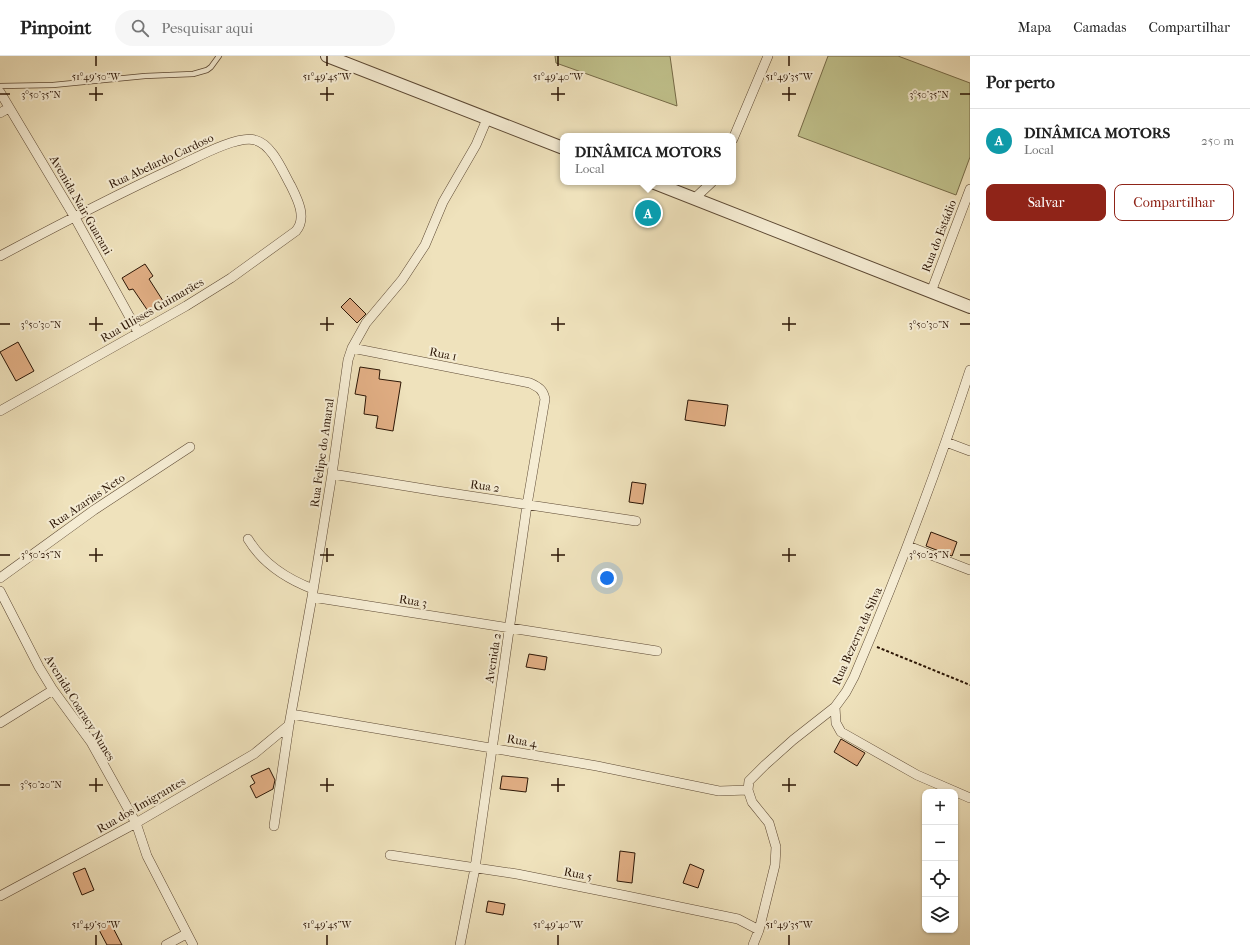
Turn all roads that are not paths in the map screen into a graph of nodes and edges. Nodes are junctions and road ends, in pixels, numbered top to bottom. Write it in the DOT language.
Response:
graph roads {
  1 [pos="219,56"];
  2 [pos="327,56"];
  3 [pos="768,56"];
  4 [pos="0,86"];
  5 [pos="0,92"];
  6 [pos="9,108"];
  7 [pos="0,113"];
  8 [pos="487,118"];
  9 [pos="736,133"];
  10 [pos="560,147"];
  11 [pos="660,185"];
  12 [pos="709,185"];
  13 [pos="970,188"];
  14 [pos="695,198"];
  15 [pos="301,215"];
  16 [pos="74,216"];
  17 [pos="0,256"];
  18 [pos="931,292"];
  19 [pos="970,307"];
  20 [pos="138,332"];
  21 [pos="352,348"];
  22 [pos="970,370"];
  23 [pos="530,383"];
  24 [pos="0,411"];
  25 [pos="946,442"];
  26 [pos="190,448"];
  27 [pos="970,451"];
  28 [pos="332,474"];
  29 [pos="527,505"];
  30 [pos="636,521"];
  31 [pos="248,539"];
  32 [pos="908,546"];
  33 [pos="970,570"];
  34 [pos="0,578"];
  35 [pos="0,591"];
  36 [pos="312,593"];
  37 [pos="510,629"];
  38 [pos="657,651"];
  39 [pos="53,690"];
  40 [pos="835,706"];
  41 [pos="291,714"];
  42 [pos="0,723"];
  43 [pos="288,725"];
  44 [pos="491,748"];
  45 [pos="749,785"];
  46 [pos="970,798"];
  47 [pos="136,823"];
  48 [pos="274,826"];
  49 [pos="390,855"];
  50 [pos="474,868"];
  51 [pos="0,896"];
  52 [pos="758,930"];
  53 [pos="186,934"];
  54 [pos="166,945"];
  55 [pos="193,945"];
  56 [pos="460,945"];
  57 [pos="753,945"];
  1 -- 4 [label="lane"];
  2 -- 8 [label="street"];
  3 -- 9 [label="street"];
  5 -- 6 [label="street, Avenida Nair Guarani"];
  6 -- 7 [label="street"];
  6 -- 16 [label="street, Avenida Nair Guarani"];
  8 -- 10 [label="street"];
  8 -- 21 [label="street, Rua Felipe do Amaral"];
  11 -- 14 [label="street"];
  12 -- 14 [label="street"];
  13 -- 18 [label="street, Rua do Estádio"];
  14 -- 18 [label="street"];
  15 -- 16 [label="street, Rua Abelardo Cardoso"];
  15 -- 20 [label="street, Rua Ulisses Guimarães"];
  16 -- 17 [label="street, Rua Abelardo Cardoso"];
  16 -- 20 [label="street, Avenida Nair Guarani"];
  18 -- 19 [label="street"];
  20 -- 24 [label="street, Rua Ulisses Guimarães"];
  21 -- 23 [label="street, Rua 1"];
  21 -- 28 [label="street, Rua Felipe do Amaral"];
  22 -- 25 [label="street, Rua Bezerra da Silva"];
  23 -- 29 [label="street, Avenida 2"];
  25 -- 27 [label="street"];
  25 -- 32 [label="street, Rua Bezerra da Silva"];
  26 -- 34 [label="street, Rua Azarias Neto"];
  28 -- 29 [label="street, Rua 2"];
  28 -- 36 [label="street, Rua Felipe do Amaral"];
  29 -- 30 [label="street, Rua 2"];
  29 -- 37 [label="street, Avenida 2"];
  31 -- 36 [label="street, Rua 3"];
  32 -- 33 [label="street"];
  32 -- 40 [label="street, Rua Bezerra da Silva"];
  35 -- 39 [label="street, Avenida Coaracy Nunes"];
  36 -- 37 [label="street, Rua 3"];
  36 -- 41 [label="street, Rua Felipe do Amaral"];
  37 -- 38 [label="street, Rua 3"];
  37 -- 44 [label="street, Avenida 2"];
  39 -- 42 [label="street"];
  39 -- 47 [label="street, Avenida Coaracy Nunes"];
  40 -- 45 [label="street, Rua Bezerra da Silva"];
  40 -- 46 [label="street"];
  41 -- 43 [label="street, Rua Felipe do Amaral"];
  41 -- 44 [label="street, Rua 4"];
  43 -- 47 [label="street, Rua dos Imigrantes"];
  43 -- 48 [label="street, Rua Felipe do Amaral"];
  44 -- 45 [label="street, Rua 4"];
  44 -- 50 [label="street, Avenida 2"];
  45 -- 52 [label="street"];
  47 -- 51 [label="street, Rua dos Imigrantes"];
  47 -- 53 [label="street, Avenida Coaracy Nunes"];
  49 -- 50 [label="street, Rua 5"];
  50 -- 52 [label="street, Rua 5"];
  50 -- 56 [label="street, Avenida 2"];
  52 -- 57 [label="street"];
  53 -- 54 [label="street"];
  53 -- 55 [label="street, Avenida Coaracy Nunes"];
}
